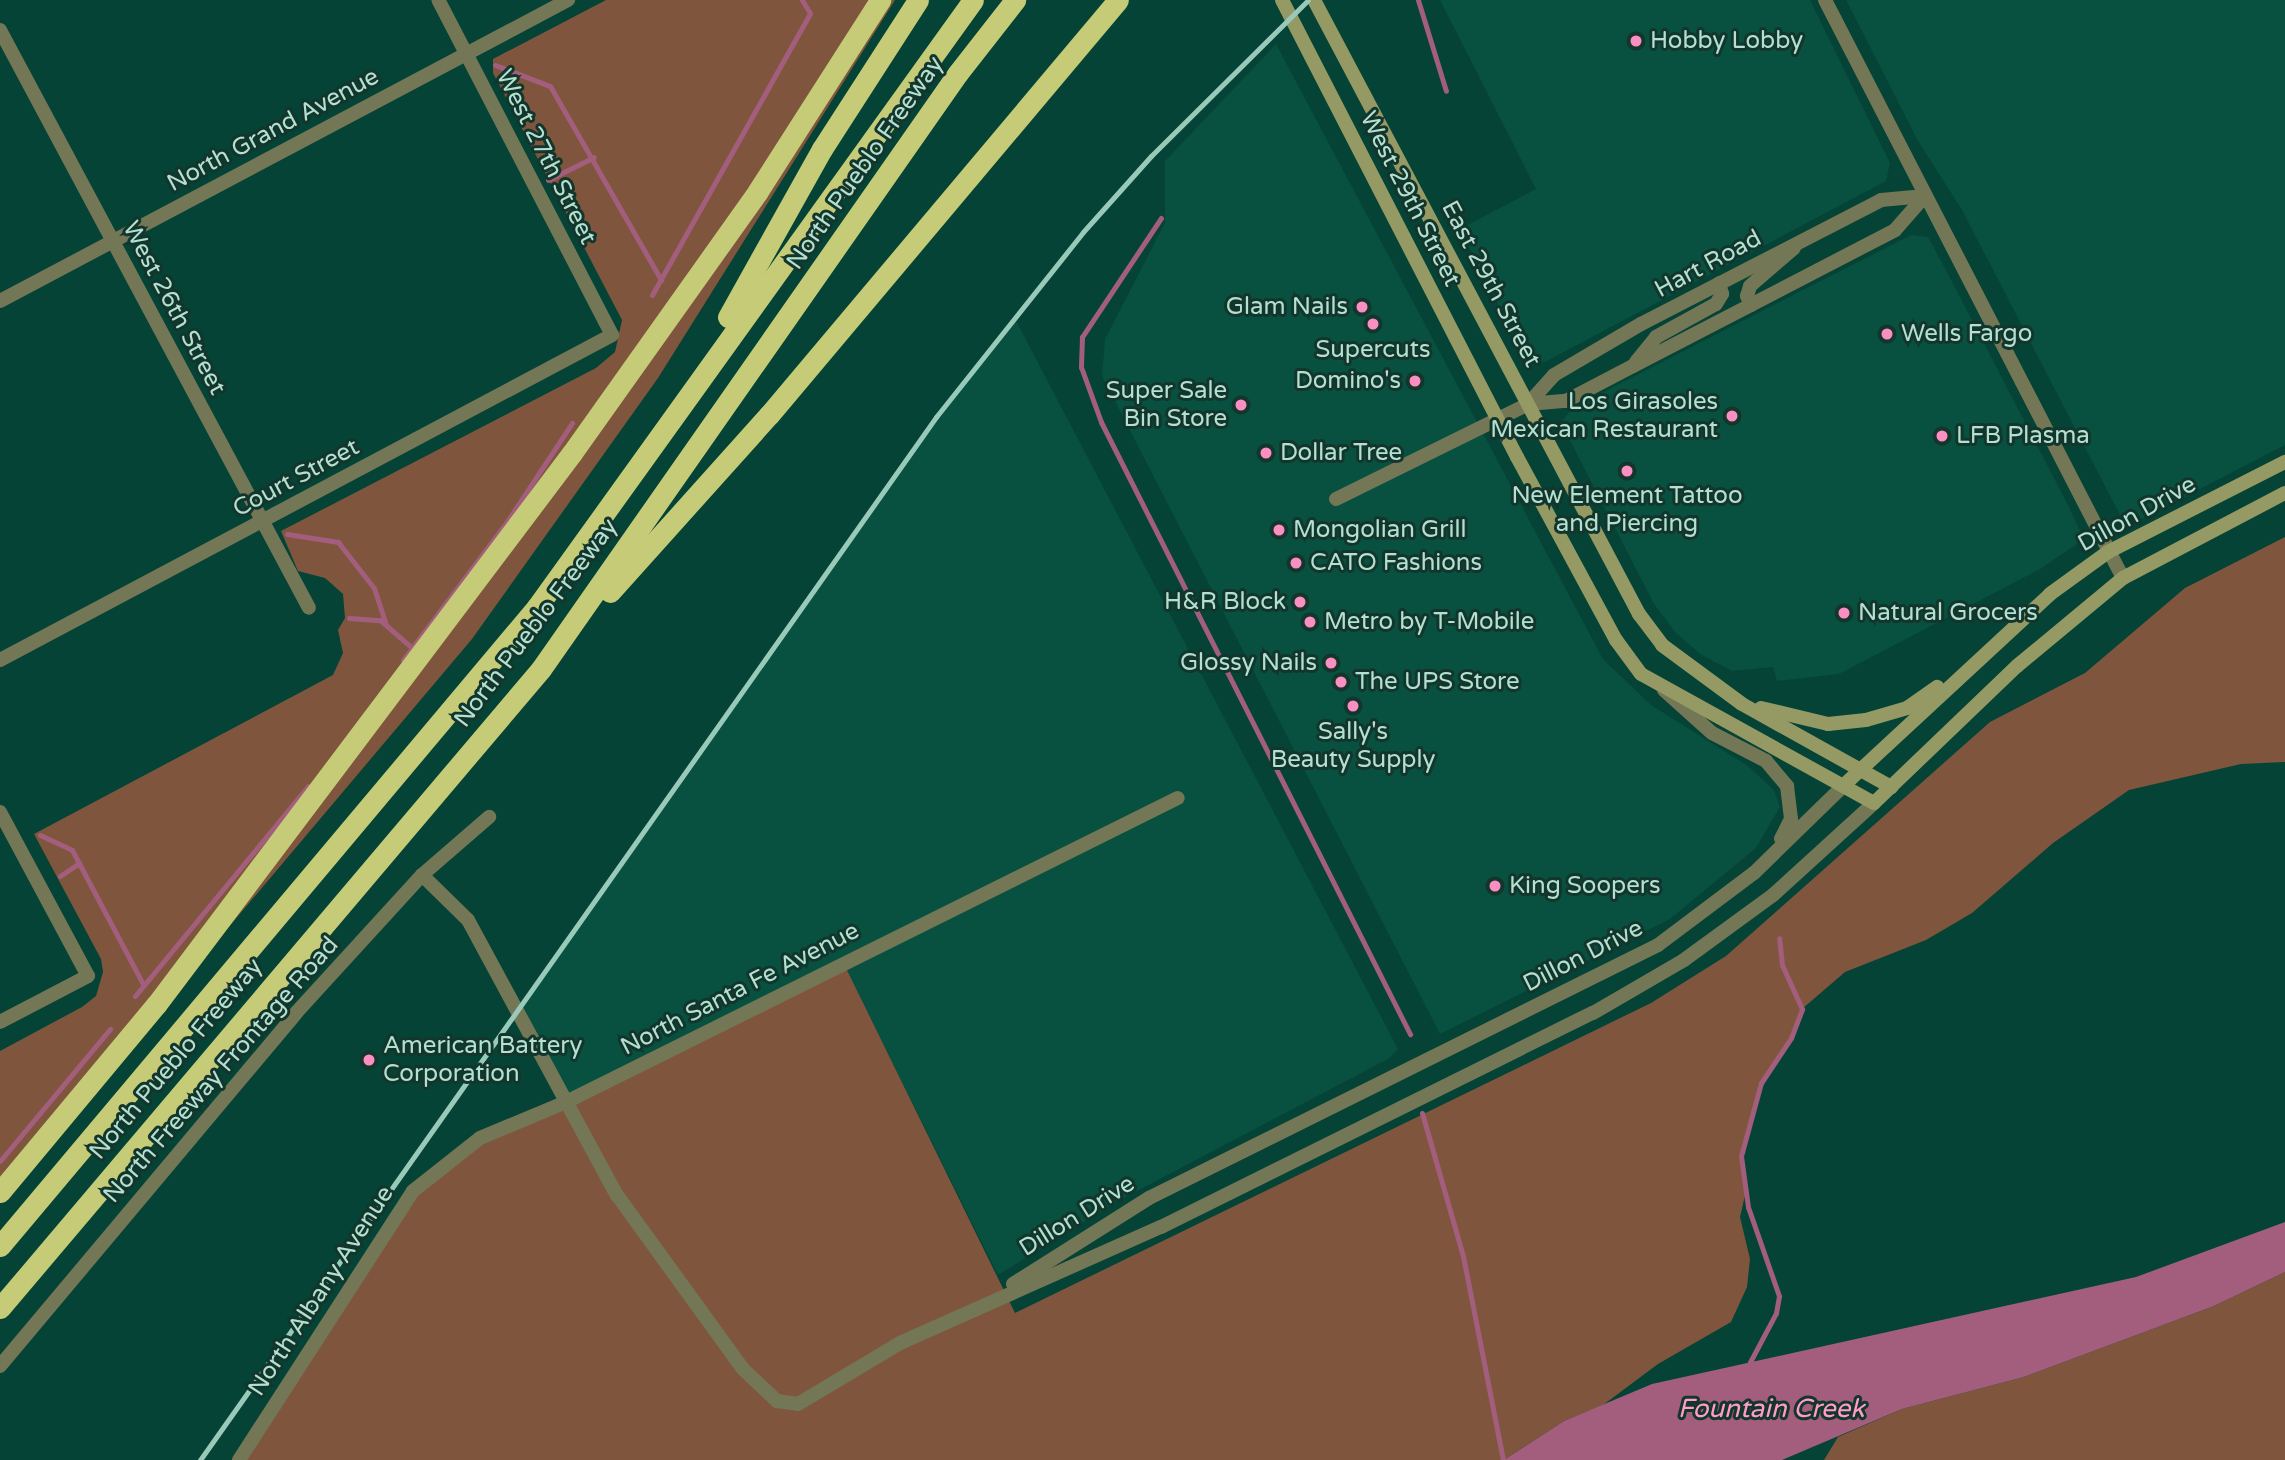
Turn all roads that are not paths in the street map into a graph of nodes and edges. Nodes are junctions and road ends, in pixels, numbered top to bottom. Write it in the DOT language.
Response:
graph roads {
  1 [pos="438,0"];
  2 [pos="568,0"];
  3 [pos="880,0"];
  4 [pos="918,0"];
  5 [pos="973,0"];
  6 [pos="1016,0"];
  7 [pos="1118,0"];
  8 [pos="1130,0"];
  9 [pos="1282,0"];
  10 [pos="1314,0"];
  11 [pos="1825,0"];
  12 [pos="0,30"];
  13 [pos="1086,37"];
  14 [pos="467,54"];
  15 [pos="1925,196"];
  16 [pos="113,241"];
  17 [pos="1799,242"];
  18 [pos="1719,284"];
  19 [pos="0,301"];
  20 [pos="1751,305"];
  21 [pos="612,335"];
  22 [pos="1633,366"];
  23 [pos="683,399"];
  24 [pos="1528,404"];
  25 [pos="1498,419"];
  26 [pos="2285,462"];
  27 [pos="2285,493"];
  28 [pos="1336,499"];
  29 [pos="262,522"];
  30 [pos="2108,552"];
  31 [pos="2123,578"];
  32 [pos="309,608"];
  33 [pos="0,660"];
  34 [pos="1975,661"];
  35 [pos="541,669"];
  36 [pos="1662,689"];
  37 [pos="1742,704"];
  38 [pos="1859,770"];
  39 [pos="1843,786"];
  40 [pos="1892,787"];
  41 [pos="1178,798"];
  42 [pos="1874,803"];
  43 [pos="0,812"];
  44 [pos="489,817"];
  45 [pos="1776,849"];
  46 [pos="422,875"];
  47 [pos="0,1023"];
  48 [pos="566,1102"];
  49 [pos="0,1192"];
  50 [pos="0,1246"];
  51 [pos="0,1308"];
  52 [pos="976,1308"];
  53 [pos="0,1366"];
  54 [pos="239,1460"];
  1 -- 14 [label="street, West 27th Street"];
  2 -- 14 [label="street, North Grand Avenue"];
  3 -- 49 [label="highway"];
  4 -- 23 [label="highway"];
  5 -- 23 [label="highway, North Pueblo Freeway"];
  6 -- 35 [label="highway, North Pueblo Freeway"];
  7 -- 13 [label="highway"];
  8 -- 13 [label="highway"];
  9 -- 25 [label="main road, West 29th Street"];
  10 -- 24 [label="main road, East 29th Street"];
  11 -- 15 [label="street"];
  12 -- 16 [label="street, West 26th Street"];
  13 -- 35 [label="highway"];
  14 -- 16 [label="street, North Grand Avenue"];
  14 -- 21 [label="street, West 27th Street"];
  15 -- 17 [label="street, Hart Road"];
  15 -- 20 [label="street, Hart Road"];
  15 -- 30 [label="street"];
  16 -- 19 [label="street, North Grand Avenue"];
  16 -- 29 [label="street, West 26th Street"];
  17 -- 18 [label="street, Hart Road"];
  17 -- 20 [label="street"];
  18 -- 22 [label="street"];
  18 -- 24 [label="street, Hart Road"];
  20 -- 22 [label="street, Hart Road"];
  21 -- 29 [label="street, Court Street"];
  22 -- 24 [label="street, Hart Road"];
  23 -- 50 [label="highway, North Pueblo Freeway"];
  24 -- 25 [label="street, Hart Road"];
  24 -- 37 [label="main road, East 29th Street"];
  25 -- 28 [label="street, Hart Road"];
  25 -- 36 [label="main road"];
  26 -- 30 [label="main road, Dillon Drive"];
  27 -- 31 [label="main road, Dillon Drive"];
  29 -- 32 [label="street, West 26th Street"];
  29 -- 33 [label="street, Court Street"];
  30 -- 31 [label="street"];
  30 -- 34 [label="main road, Dillon Drive"];
  31 -- 40 [label="main road, Dillon Drive"];
  34 -- 37 [label="main road"];
  34 -- 38 [label="main road, Dillon Drive"];
  35 -- 51 [label="highway, North Pueblo Freeway"];
  36 -- 39 [label="main road"];
  36 -- 45 [label="street"];
  37 -- 38 [label="main road, East 29th Street"];
  38 -- 39 [label="main road, Dillon Drive"];
  38 -- 40 [label="main road, East 29th Street"];
  39 -- 42 [label="main road"];
  39 -- 45 [label="street, Dillon Drive"];
  40 -- 42 [label="main road, Dillon Drive"];
  41 -- 48 [label="street, North Santa Fe Avenue"];
  42 -- 52 [label="street, Dillon Drive"];
  43 -- 47 [label="street"];
  44 -- 46 [label="street, North Freeway Frontage Road"];
  45 -- 52 [label="street, Dillon Drive"];
  46 -- 48 [label="street"];
  46 -- 53 [label="street, North Freeway Frontage Road"];
  48 -- 52 [label="street, Dillon Drive"];
  48 -- 54 [label="street, North Albany Avenue"];
}
